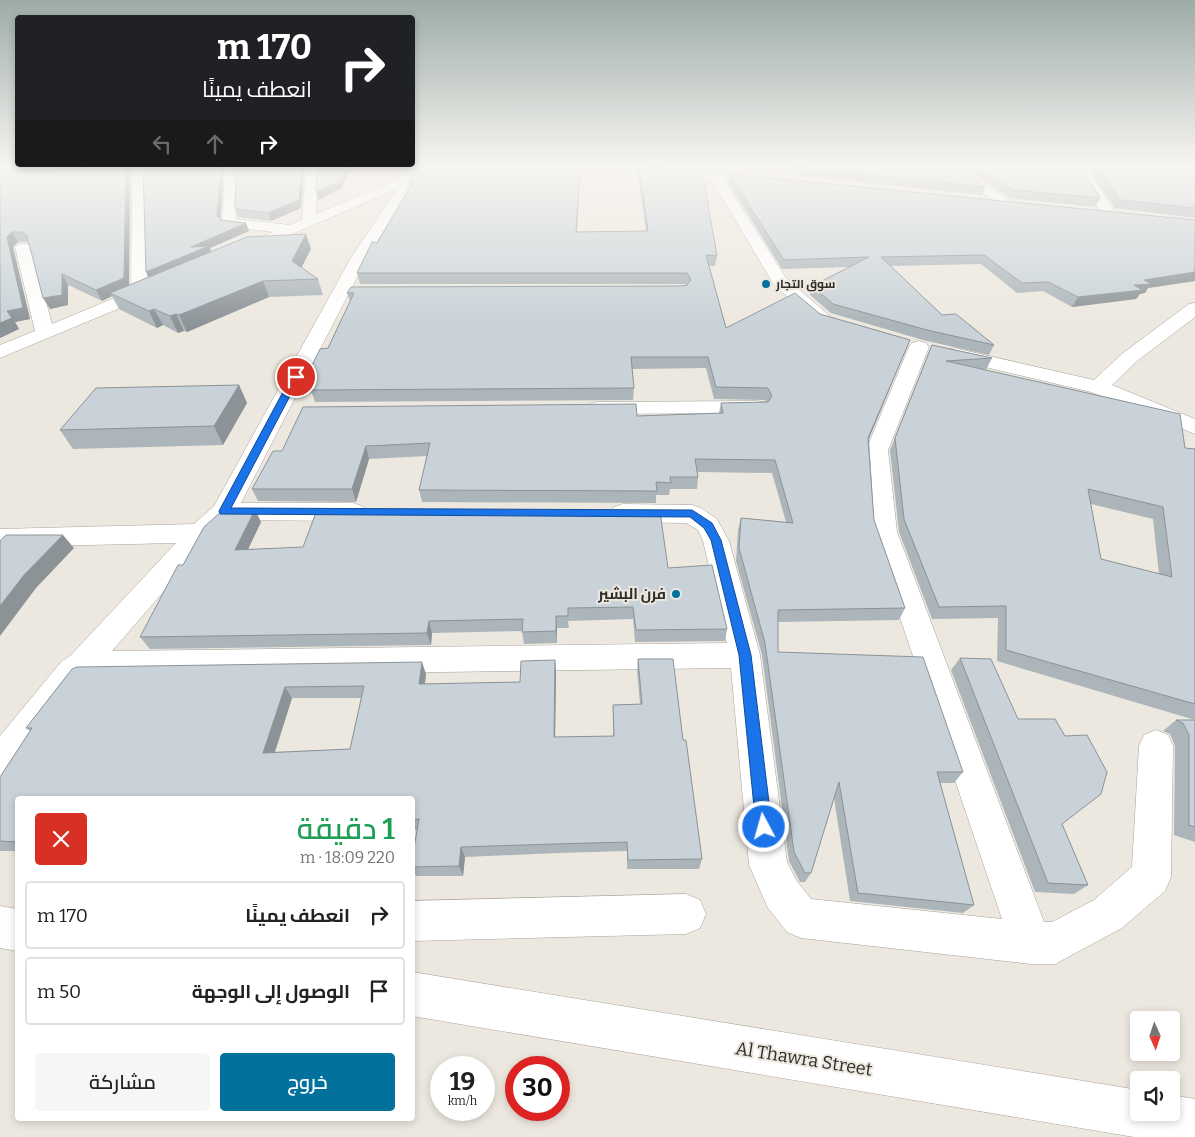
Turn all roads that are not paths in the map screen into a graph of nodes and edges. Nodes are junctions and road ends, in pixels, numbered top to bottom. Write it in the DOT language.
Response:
graph roads {
  1 [pos="139,220"];
  2 [pos="229,220"];
  3 [pos="312,220"];
  4 [pos="382,220"];
  5 [pos="742,220"];
  6 [pos="308,222"];
  7 [pos="290,230"];
  8 [pos="23,247"];
  9 [pos="228,256"];
  10 [pos="166,282"];
  11 [pos="140,293"];
  12 [pos="1195,308"];
  13 [pos="843,325"];
  14 [pos="44,333"];
  15 [pos="0,352"];
  16 [pos="1098,387"];
  17 [pos="757,407"];
  18 [pos="577,408"];
  19 [pos="1195,427"];
  20 [pos="224,511"];
  21 [pos="374,512"];
  22 [pos="603,513"];
  23 [pos="200,534"];
  24 [pos="0,538"];
  25 [pos="745,655"];
  26 [pos="82,664"];
  27 [pos="1156,746"];
  28 [pos="0,762"];
  29 [pos="686,914"];
  30 [pos="415,921"];
  31 [pos="0,927"];
  32 [pos="15,930"];
  33 [pos="1031,943"];
  34 [pos="415,994"];
  35 [pos="1195,1123"];
  1 -- 11 [label="street"];
  2 -- 7 [label="street"];
  3 -- 6 [label="street"];
  4 -- 20 [label="street"];
  5 -- 13 [label="street"];
  6 -- 7 [label="street"];
  7 -- 9 [label="street"];
  8 -- 14 [label="street"];
  10 -- 11 [label="street"];
  11 -- 14 [label="street"];
  12 -- 16 [label="street"];
  14 -- 15 [label="street"];
  16 -- 19 [label="street"];
  16 -- 33 [label="street"];
  17 -- 18 [label="street"];
  20 -- 21 [label="street"];
  20 -- 23 [label="street"];
  22 -- 25 [label="street"];
  23 -- 24 [label="street"];
  23 -- 26 [label="street"];
  25 -- 26 [label="street"];
  25 -- 33 [label="street"];
  26 -- 28 [label="street"];
  27 -- 33 [label="street"];
  29 -- 30 [label="street"];
  31 -- 32 [label="street"];
  34 -- 35 [label="street, Al Thawra Street"];
}
